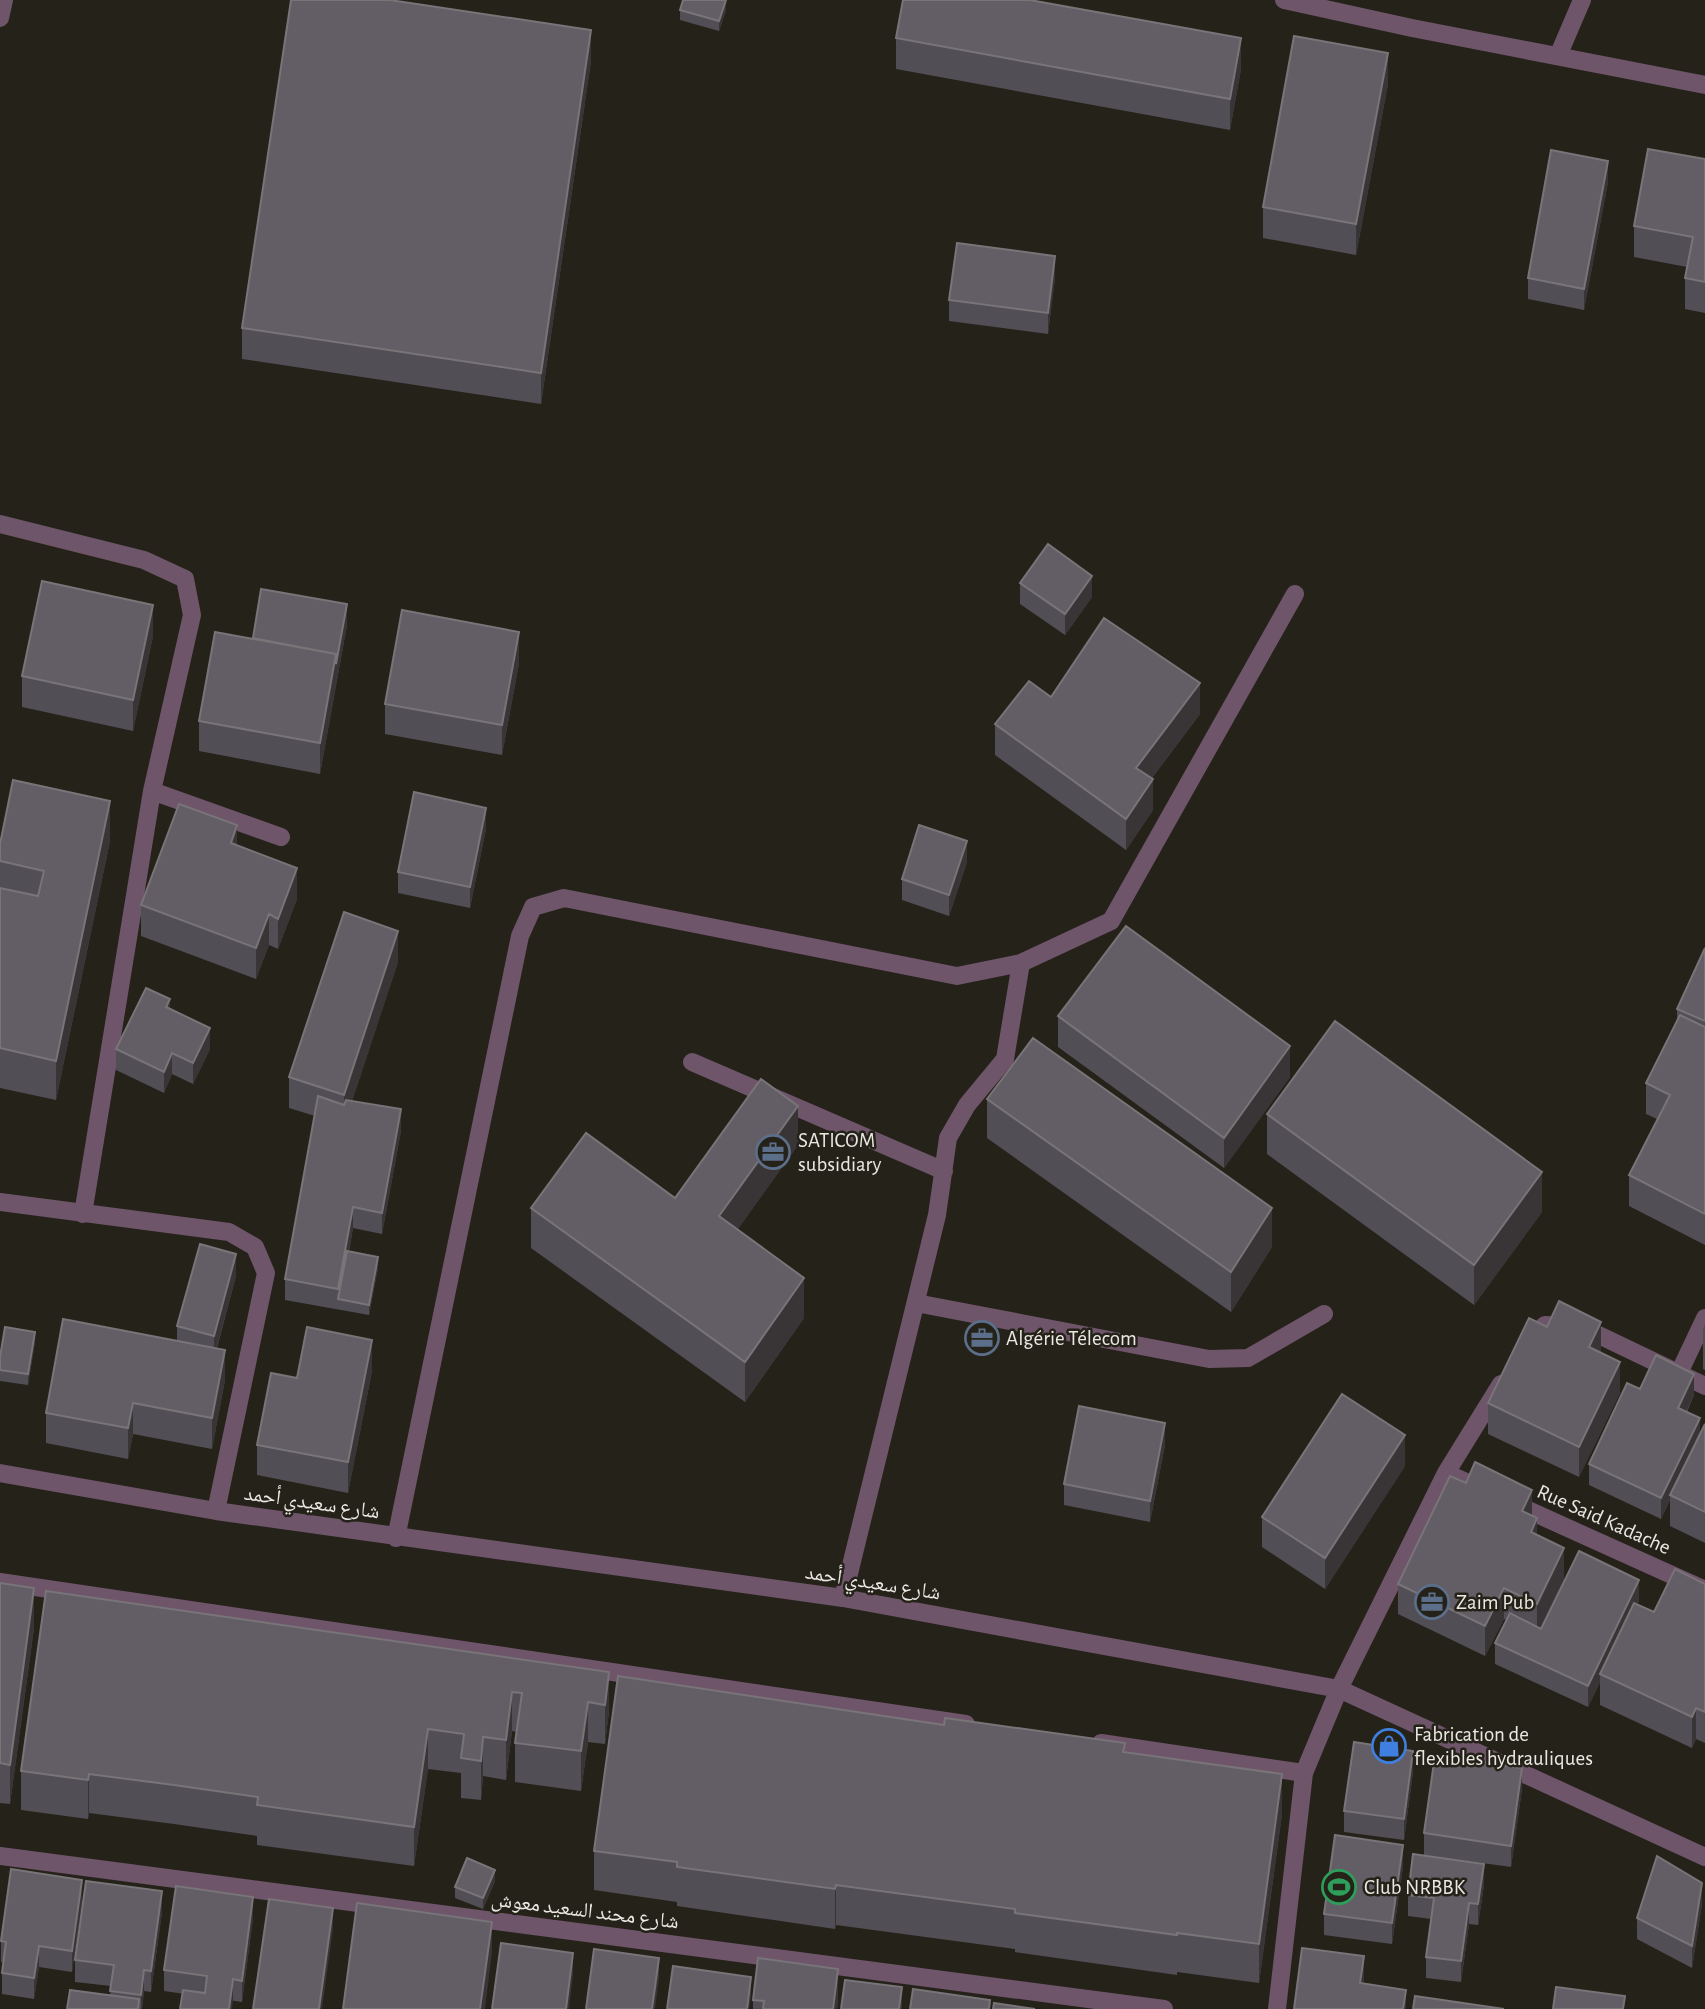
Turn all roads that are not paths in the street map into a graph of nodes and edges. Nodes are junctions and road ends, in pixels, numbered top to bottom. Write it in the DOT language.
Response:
graph roads {
  1 [pos="4,0"];
  2 [pos="1284,0"];
  3 [pos="1582,0"];
  4 [pos="0,18"];
  5 [pos="1558,56"];
  6 [pos="1705,85"];
  7 [pos="0,524"];
  8 [pos="1295,594"];
  9 [pos="152,791"];
  10 [pos="281,837"];
  11 [pos="1021,963"];
  12 [pos="692,1062"];
  13 [pos="944,1171"];
  14 [pos="0,1202"];
  15 [pos="83,1214"];
  16 [pos="916,1303"];
  17 [pos="1324,1314"];
  18 [pos="1705,1318"];
  19 [pos="1679,1373"];
  20 [pos="1705,1386"];
  21 [pos="0,1473"];
  22 [pos="1446,1473"];
  23 [pos="216,1511"];
  24 [pos="396,1538"];
  25 [pos="0,1582"];
  26 [pos="1705,1590"];
  27 [pos="843,1598"];
  28 [pos="1339,1689"];
  29 [pos="988,1727"];
  30 [pos="1084,1741"];
  31 [pos="1304,1773"];
  32 [pos="0,1856"];
  33 [pos="1705,1857"];
  34 [pos="1164,2009"];
  35 [pos="1277,2009"];
  1 -- 4 [label="street"];
  2 -- 5 [label="street"];
  3 -- 5 [label="street"];
  5 -- 6 [label="street"];
  7 -- 9 [label="street"];
  8 -- 11 [label="street"];
  9 -- 10 [label="street"];
  9 -- 15 [label="street"];
  11 -- 13 [label="street"];
  11 -- 24 [label="street"];
  12 -- 13 [label="street"];
  13 -- 16 [label="street"];
  14 -- 15 [label="street"];
  15 -- 23 [label="street"];
  16 -- 17 [label="street"];
  16 -- 27 [label="street"];
  18 -- 19 [label="street"];
  19 -- 20 [label="street"];
  19 -- 22 [label="street"];
  21 -- 23 [label="street, شارع سعيدي أحمد"];
  22 -- 26 [label="street, Rue Said Kadache"];
  22 -- 28 [label="street"];
  23 -- 24 [label="street, شارع سعيدي أحمد"];
  24 -- 27 [label="street, شارع سعيدي أحمد"];
  25 -- 29 [label="street"];
  27 -- 28 [label="street, شارع سعيدي أحمد"];
  28 -- 31 [label="street"];
  28 -- 33 [label="street, شارع سعيدي أحمد"];
  30 -- 31 [label="street"];
  31 -- 35 [label="street"];
  32 -- 34 [label="street, شارع محند السعيد معوش"];
}
